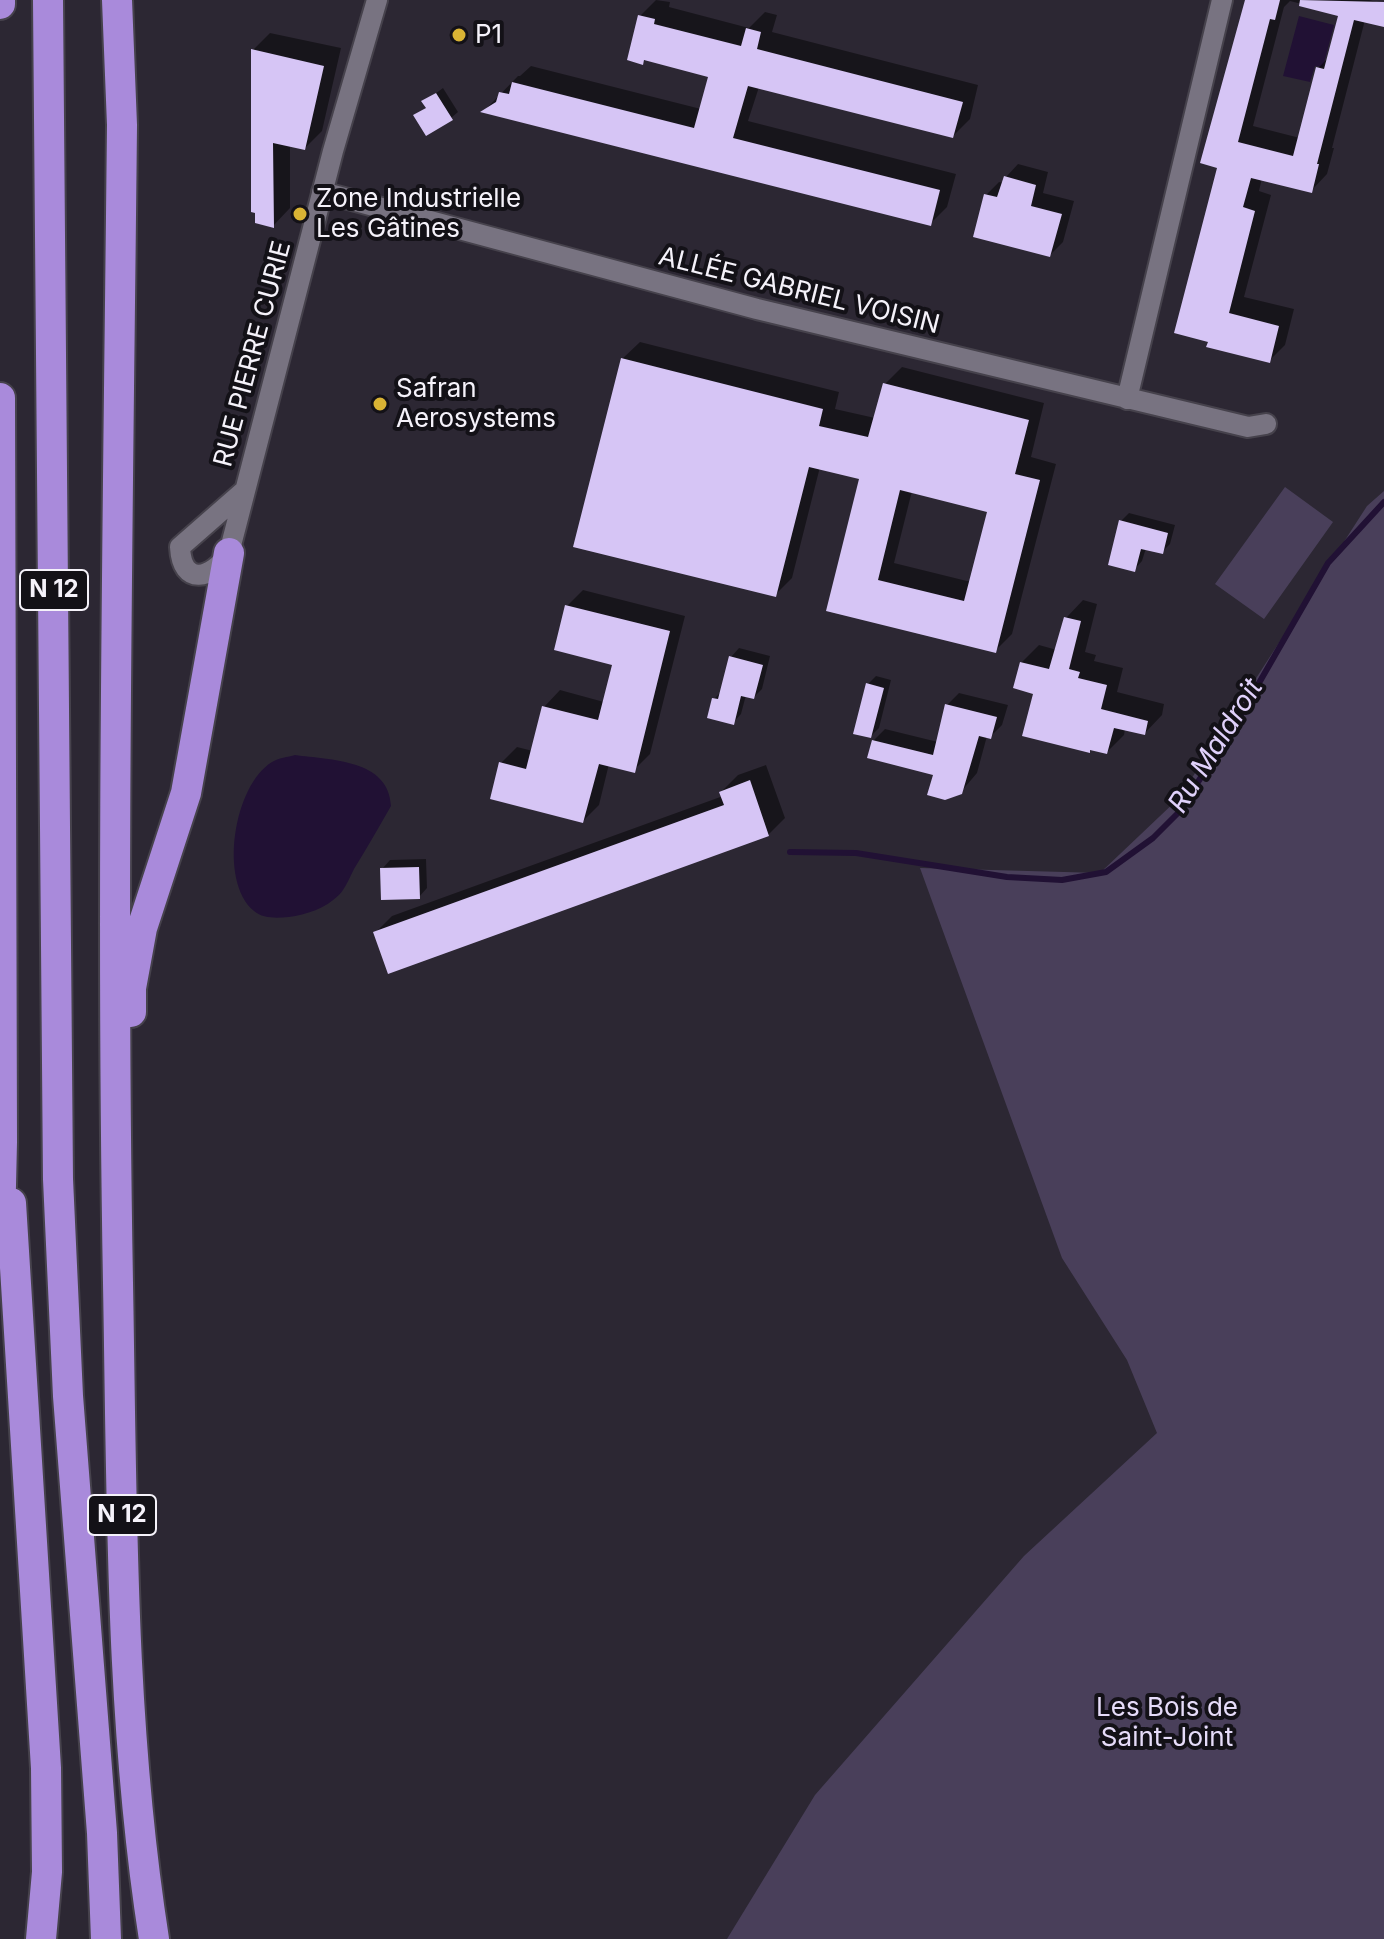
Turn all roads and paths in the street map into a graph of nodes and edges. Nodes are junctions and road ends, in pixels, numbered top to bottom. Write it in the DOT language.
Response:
graph roads {
  1 [pos="48,0"];
  2 [pos="117,0"];
  3 [pos="377,0"];
  4 [pos="1222,0"];
  5 [pos="322,192"];
  6 [pos="0,398"];
  7 [pos="1127,399"];
  8 [pos="1266,424"];
  9 [pos="244,491"];
  10 [pos="229,553"];
  11 [pos="115,1090"];
  12 [pos="2,1142"];
  13 [pos="0,1228"];
  14 [pos="41,1939"];
  15 [pos="106,1939"];
  16 [pos="154,1939"];
  1 -- 15 [label="highway, N 12"];
  2 -- 11 [label="highway, N 12"];
  3 -- 5 [label="street, RUE PIERRE CURIE"];
  4 -- 7 [label="street"];
  5 -- 7 [label="street, ALLÉE GABRIEL VOISIN"];
  5 -- 9 [label="street, RUE PIERRE CURIE"];
  6 -- 12 [label="highway"];
  7 -- 8 [label="street, ALLÉE GABRIEL VOISIN"];
  9 -- 10 [label="street, RUE PIERRE CURIE"];
  9 -- 10 [label="street, RUE PIERRE CURIE"];
  10 -- 11 [label="highway"];
  11 -- 16 [label="highway, N 12"];
  12 -- 13 [label="highway"];
  12 -- 14 [label="highway"];
}
